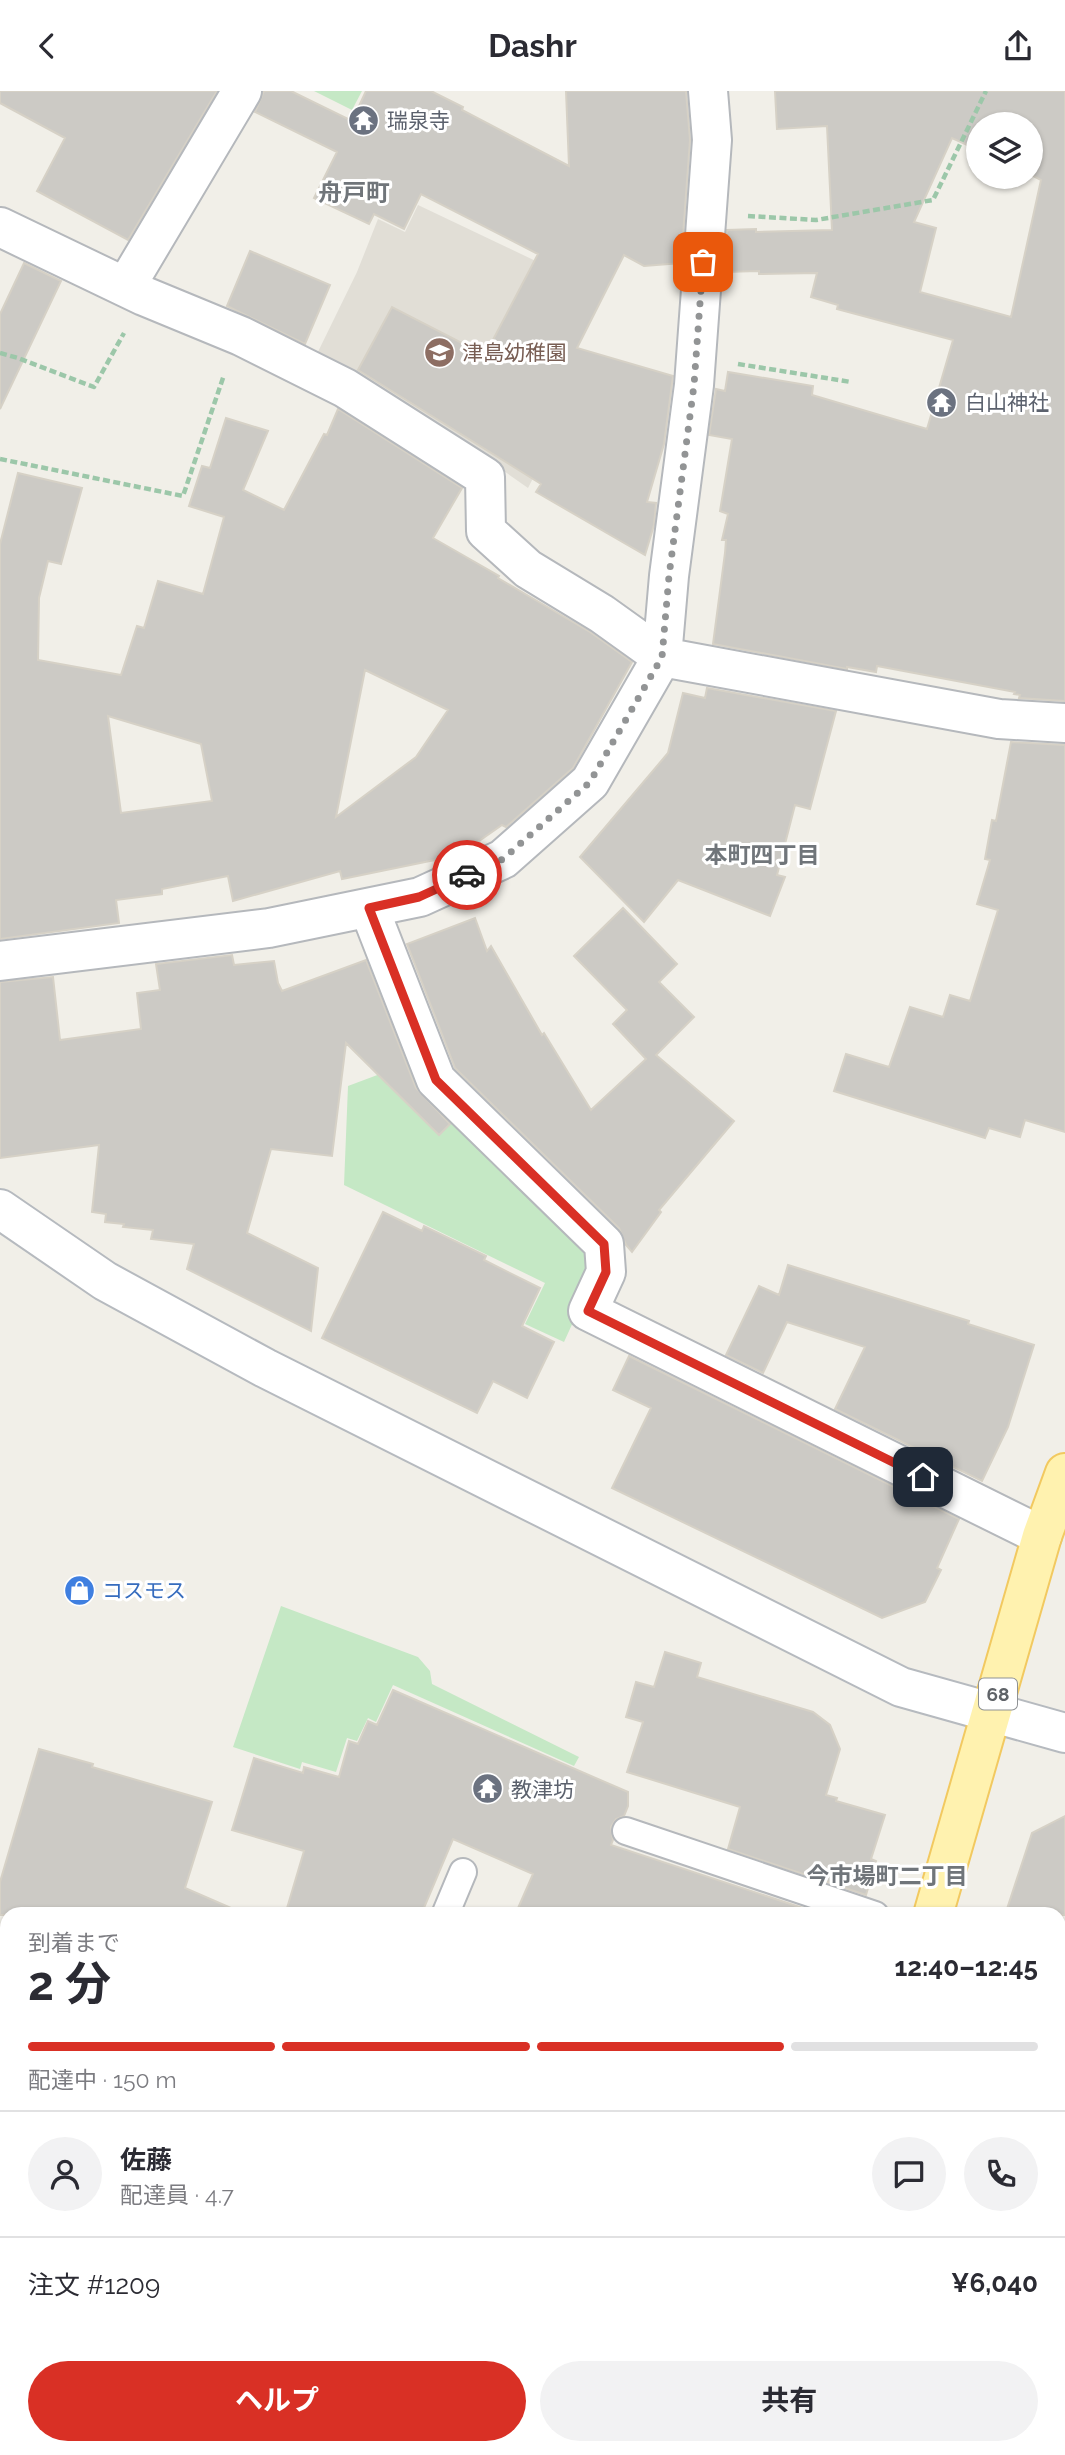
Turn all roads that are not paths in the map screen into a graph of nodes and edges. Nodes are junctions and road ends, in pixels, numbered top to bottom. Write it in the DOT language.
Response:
graph roads {
  1 [pos="242,91"];
  2 [pos="708,91"];
  3 [pos="0,227"];
  4 [pos="135,291"];
  5 [pos="662,657"];
  6 [pos="1065,723"];
  7 [pos="369,908"];
  8 [pos="0,961"];
  9 [pos="0,1209"];
  10 [pos="1065,1473"];
  11 [pos="1042,1536"];
  12 [pos="993,1711"];
  13 [pos="1065,1733"];
  14 [pos="626,1831"];
  15 [pos="463,1872"];
  16 [pos="448,1907"];
  17 [pos="851,1907"];
  18 [pos="935,1907"];
  1 -- 4 [label="street"];
  2 -- 5 [label="street"];
  3 -- 4 [label="street"];
  4 -- 5 [label="street"];
  5 -- 6 [label="street"];
  5 -- 7 [label="street"];
  7 -- 8 [label="street"];
  7 -- 11 [label="street"];
  9 -- 12 [label="street"];
  10 -- 11 [label="main road, 68"];
  11 -- 12 [label="main road, 68"];
  12 -- 13 [label="street"];
  12 -- 18 [label="main road, 68"];
  14 -- 17 [label="lane"];
  15 -- 16 [label="lane"];
}
